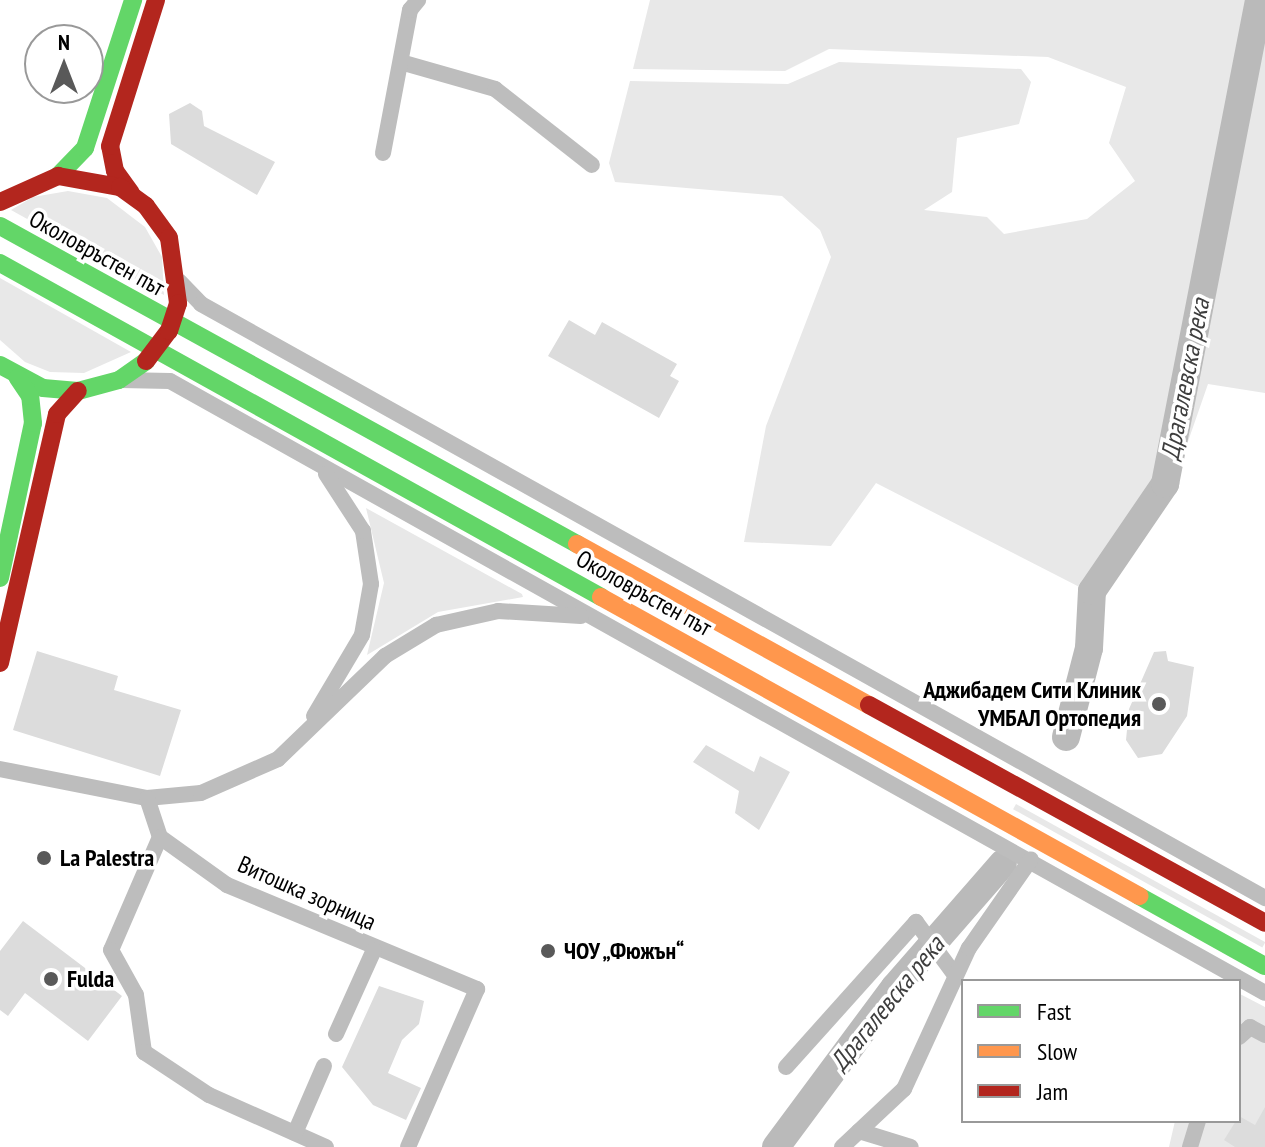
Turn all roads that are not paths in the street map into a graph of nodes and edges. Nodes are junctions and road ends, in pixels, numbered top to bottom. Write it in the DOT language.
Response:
graph roads {
  1 [pos="133,0"];
  2 [pos="156,0"];
  3 [pos="394,0"];
  4 [pos="414,5"];
  5 [pos="404,63"];
  6 [pos="383,153"];
  7 [pos="592,165"];
  8 [pos="58,176"];
  9 [pos="9,190"];
  10 [pos="131,194"];
  11 [pos="0,202"];
  12 [pos="0,226"];
  13 [pos="0,263"];
  14 [pos="179,281"];
  15 [pos="0,365"];
  16 [pos="18,378"];
  17 [pos="119,380"];
  18 [pos="78,391"];
  19 [pos="319,465"];
  20 [pos="0,578"];
  21 [pos="590,618"];
  22 [pos="768,648"];
  23 [pos="0,663"];
  24 [pos="742,676"];
  25 [pos="865,676"];
  26 [pos="912,702"];
  27 [pos="300,738"];
  28 [pos="828,746"];
  29 [pos="0,769"];
  30 [pos="995,772"];
  31 [pos="147,798"];
  32 [pos="160,837"];
  33 [pos="1031,859"];
  34 [pos="1265,898"];
  35 [pos="1162,907"];
  36 [pos="1265,923"];
  37 [pos="374,950"];
  38 [pos="1265,966"];
  39 [pos="955,975"];
  40 [pos="1241,979"];
  41 [pos="1241,979"];
  42 [pos="1265,993"];
  43 [pos="336,1034"];
  44 [pos="1241,1035"];
  45 [pos="1265,1035"];
  46 [pos="324,1066"];
  47 [pos="786,1067"];
  48 [pos="1197,1123"];
  49 [pos="859,1131"];
  50 [pos="295,1133"];
  51 [pos="326,1147"];
  52 [pos="408,1147"];
  53 [pos="842,1147"];
  54 [pos="911,1147"];
  55 [pos="1190,1147"];
  1 -- 8 [label="main road"];
  2 -- 10 [label="main road"];
  3 -- 4 [label="street"];
  4 -- 5 [label="street"];
  5 -- 6 [label="street"];
  5 -- 7 [label="street"];
  8 -- 9 [label="main road"];
  8 -- 10 [label="main road"];
  9 -- 11 [label="main road"];
  10 -- 14 [label="main road"];
  12 -- 22 [label="main road, Околовръстен път"];
  13 -- 24 [label="main road, Околовръстен път"];
  14 -- 17 [label="main road, bridge"];
  14 -- 25 [label="street, Околовръстен път"];
  15 -- 16 [label="main road"];
  16 -- 18 [label="main road"];
  16 -- 20 [label="main road"];
  17 -- 18 [label="main road"];
  17 -- 19 [label="street, Околовръстен път"];
  18 -- 23 [label="main road"];
  19 -- 21 [label="street, Околовръстен път"];
  19 -- 27 [label="street"];
  21 -- 27 [label="street"];
  21 -- 28 [label="street, Околовръстен път"];
  22 -- 25 [label="main road"];
  22 -- 30 [label="main road, Околовръстен път"];
  24 -- 28 [label="main road"];
  24 -- 35 [label="main road, Околовръстен път"];
  25 -- 26 [label="street, Околовръстен път"];
  26 -- 30 [label="main road"];
  26 -- 34 [label="street, Околовръстен път"];
  27 -- 31 [label="street"];
  28 -- 33 [label="street, Околовръстен път"];
  29 -- 31 [label="street"];
  30 -- 36 [label="main road, Околовръстен път"];
  31 -- 32 [label="street"];
  32 -- 37 [label="street, Витошка зорница"];
  32 -- 50 [label="street"];
  33 -- 35 [label="main road"];
  33 -- 39 [label="street"];
  33 -- 40 [label="street, Околовръстен път"];
  35 -- 38 [label="main road, Околовръстен път"];
  37 -- 43 [label="street"];
  37 -- 52 [label="street, Витошка зорница"];
  39 -- 47 [label="street"];
  39 -- 49 [label="street"];
  41 -- 42 [label="street, Околовръстен път"];
  44 -- 45 [label="street"];
  46 -- 50 [label="street"];
  48 -- 55 [label="street"];
  49 -- 53 [label="street"];
  49 -- 54 [label="street"];
  50 -- 51 [label="street"];
}
